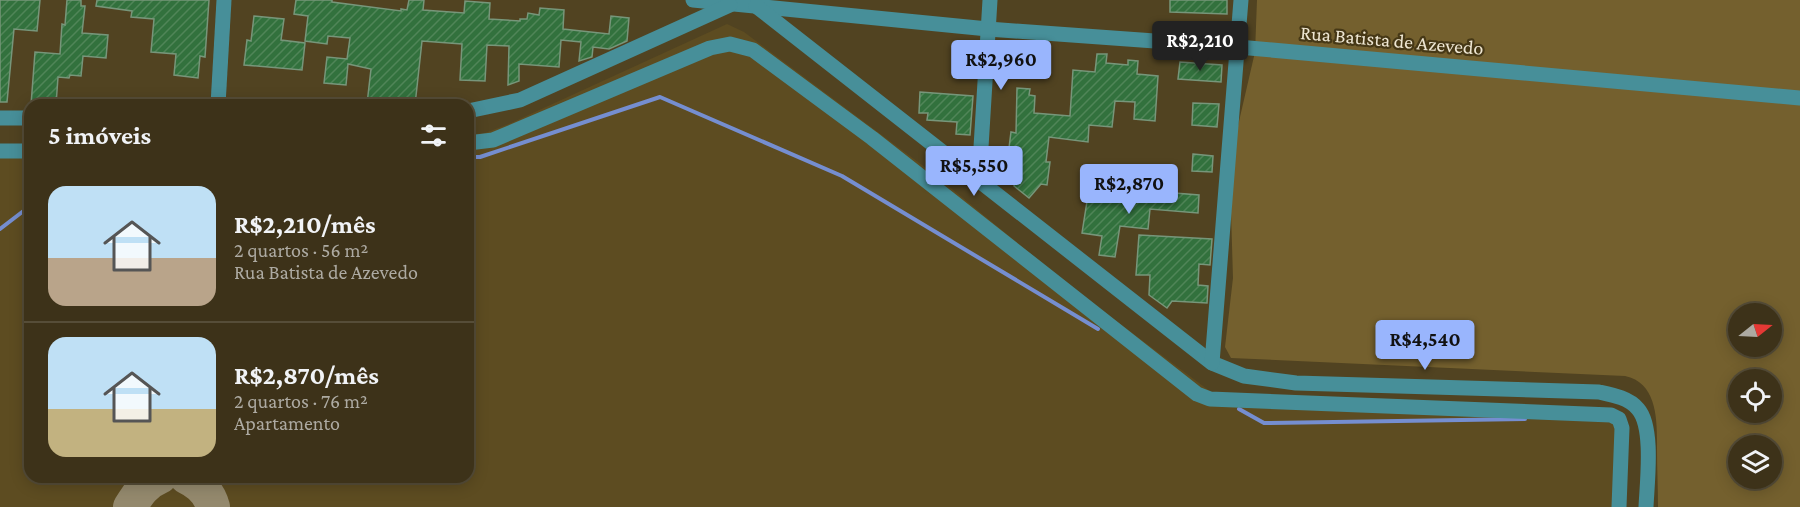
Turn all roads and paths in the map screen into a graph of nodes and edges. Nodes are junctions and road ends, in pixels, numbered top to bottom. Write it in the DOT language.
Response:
graph roads {
  1 [pos="224,0"];
  2 [pos="693,0"];
  3 [pos="990,0"];
  4 [pos="1241,0"];
  5 [pos="732,4"];
  6 [pos="756,6"];
  7 [pos="988,29"];
  8 [pos="1238,46"];
  9 [pos="1800,98"];
  10 [pos="218,99"];
  11 [pos="474,110"];
  12 [pos="0,118"];
  13 [pos="24,118"];
  14 [pos="474,142"];
  15 [pos="0,151"];
  16 [pos="24,151"];
  17 [pos="979,180"];
  18 [pos="1212,363"];
  19 [pos="1619,507"];
  20 [pos="1646,507"];
  1 -- 10 [label="street"];
  2 -- 5 [label="street, Rua Batista de Azevedo"];
  3 -- 7 [label="street"];
  4 -- 8 [label="street"];
  5 -- 6 [label="street, Rua Batista de Azevedo"];
  5 -- 11 [label="street"];
  6 -- 7 [label="street, Rua Batista de Azevedo"];
  6 -- 17 [label="street"];
  7 -- 8 [label="street, Rua Batista de Azevedo"];
  7 -- 17 [label="street"];
  8 -- 9 [label="street, Rua Batista de Azevedo"];
  8 -- 18 [label="street"];
  12 -- 13 [label="street"];
  14 -- 19 [label="street"];
  15 -- 16 [label="street"];
  17 -- 18 [label="street"];
  18 -- 20 [label="street"];
}
